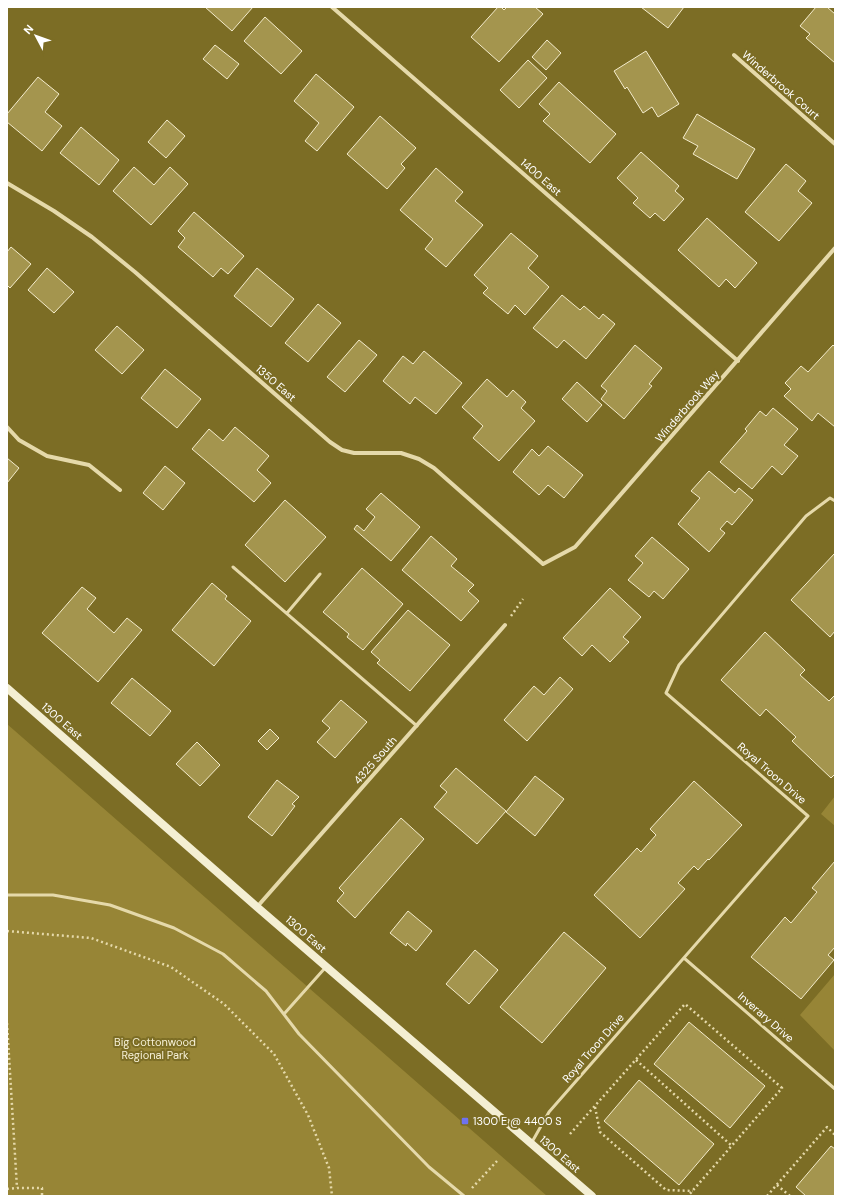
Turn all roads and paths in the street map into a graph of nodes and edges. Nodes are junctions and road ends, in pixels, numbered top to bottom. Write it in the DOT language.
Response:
graph roads {
  1 [pos="332,7"];
  2 [pos="734,55"];
  3 [pos="835,144"];
  4 [pos="7,183"];
  5 [pos="835,248"];
  6 [pos="738,361"];
  7 [pos="7,427"];
  8 [pos="120,490"];
  9 [pos="835,501"];
  10 [pos="543,564"];
  11 [pos="233,567"];
  12 [pos="320,574"];
  13 [pos="523,599"];
  14 [pos="287,613"];
  15 [pos="505,625"];
  16 [pos="7,688"];
  17 [pos="417,726"];
  18 [pos="7,895"];
  19 [pos="258,907"];
  20 [pos="7,931"];
  21 [pos="684,958"];
  22 [pos="326,966"];
  23 [pos="284,1014"];
  24 [pos="7,1023"];
  25 [pos="636,1060"];
  26 [pos="835,1089"];
  27 [pos="595,1106"];
  28 [pos="570,1134"];
  29 [pos="835,1135"];
  30 [pos="531,1143"];
  31 [pos="732,1146"];
  32 [pos="497,1161"];
  33 [pos="777,1185"];
  34 [pos="17,1188"];
  35 [pos="7,1190"];
  36 [pos="470,1190"];
  37 [pos="693,1191"];
  38 [pos="42,1196"];
  39 [pos="332,1196"];
  40 [pos="464,1196"];
  41 [pos="592,1196"];
  42 [pos="688,1196"];
  43 [pos="767,1196"];
  44 [pos="790,1196"];
  1 -- 6 [label="street, 1400 East"];
  2 -- 3 [label="street, Winderbrook Court"];
  4 -- 10 [label="street, 1350 East"];
  5 -- 6 [label="street, Winderbrook Way"];
  6 -- 10 [label="street, Winderbrook Way"];
  7 -- 8 [label="street"];
  9 -- 21 [label="lane, Royal Troon Drive"];
  11 -- 14 [label="lane"];
  12 -- 14 [label="lane"];
  13 -- 15 [label="path"];
  14 -- 17 [label="lane"];
  15 -- 17 [label="street, 4325 South"];
  16 -- 19 [label="main road, 1300 East"];
  17 -- 19 [label="street, 4325 South"];
  18 -- 23 [label="lane"];
  19 -- 22 [label="main road, 1300 East"];
  20 -- 39 [label="path"];
  21 -- 26 [label="lane, Inverary Drive"];
  21 -- 30 [label="lane, Royal Troon Drive"];
  22 -- 23 [label="lane"];
  22 -- 30 [label="main road, 1300 East"];
  23 -- 40 [label="lane"];
  24 -- 34 [label="path"];
  25 -- 27 [label="path"];
  25 -- 31 [label="path"];
  25 -- 31 [label="path"];
  27 -- 28 [label="path"];
  27 -- 37 [label="path"];
  29 -- 33 [label="path"];
  30 -- 41 [label="main road, 1300 East"];
  31 -- 37 [label="path"];
  32 -- 36 [label="path"];
  33 -- 43 [label="path"];
  33 -- 44 [label="path"];
  34 -- 35 [label="path"];
  34 -- 38 [label="path"];
  37 -- 42 [label="path"];
}
